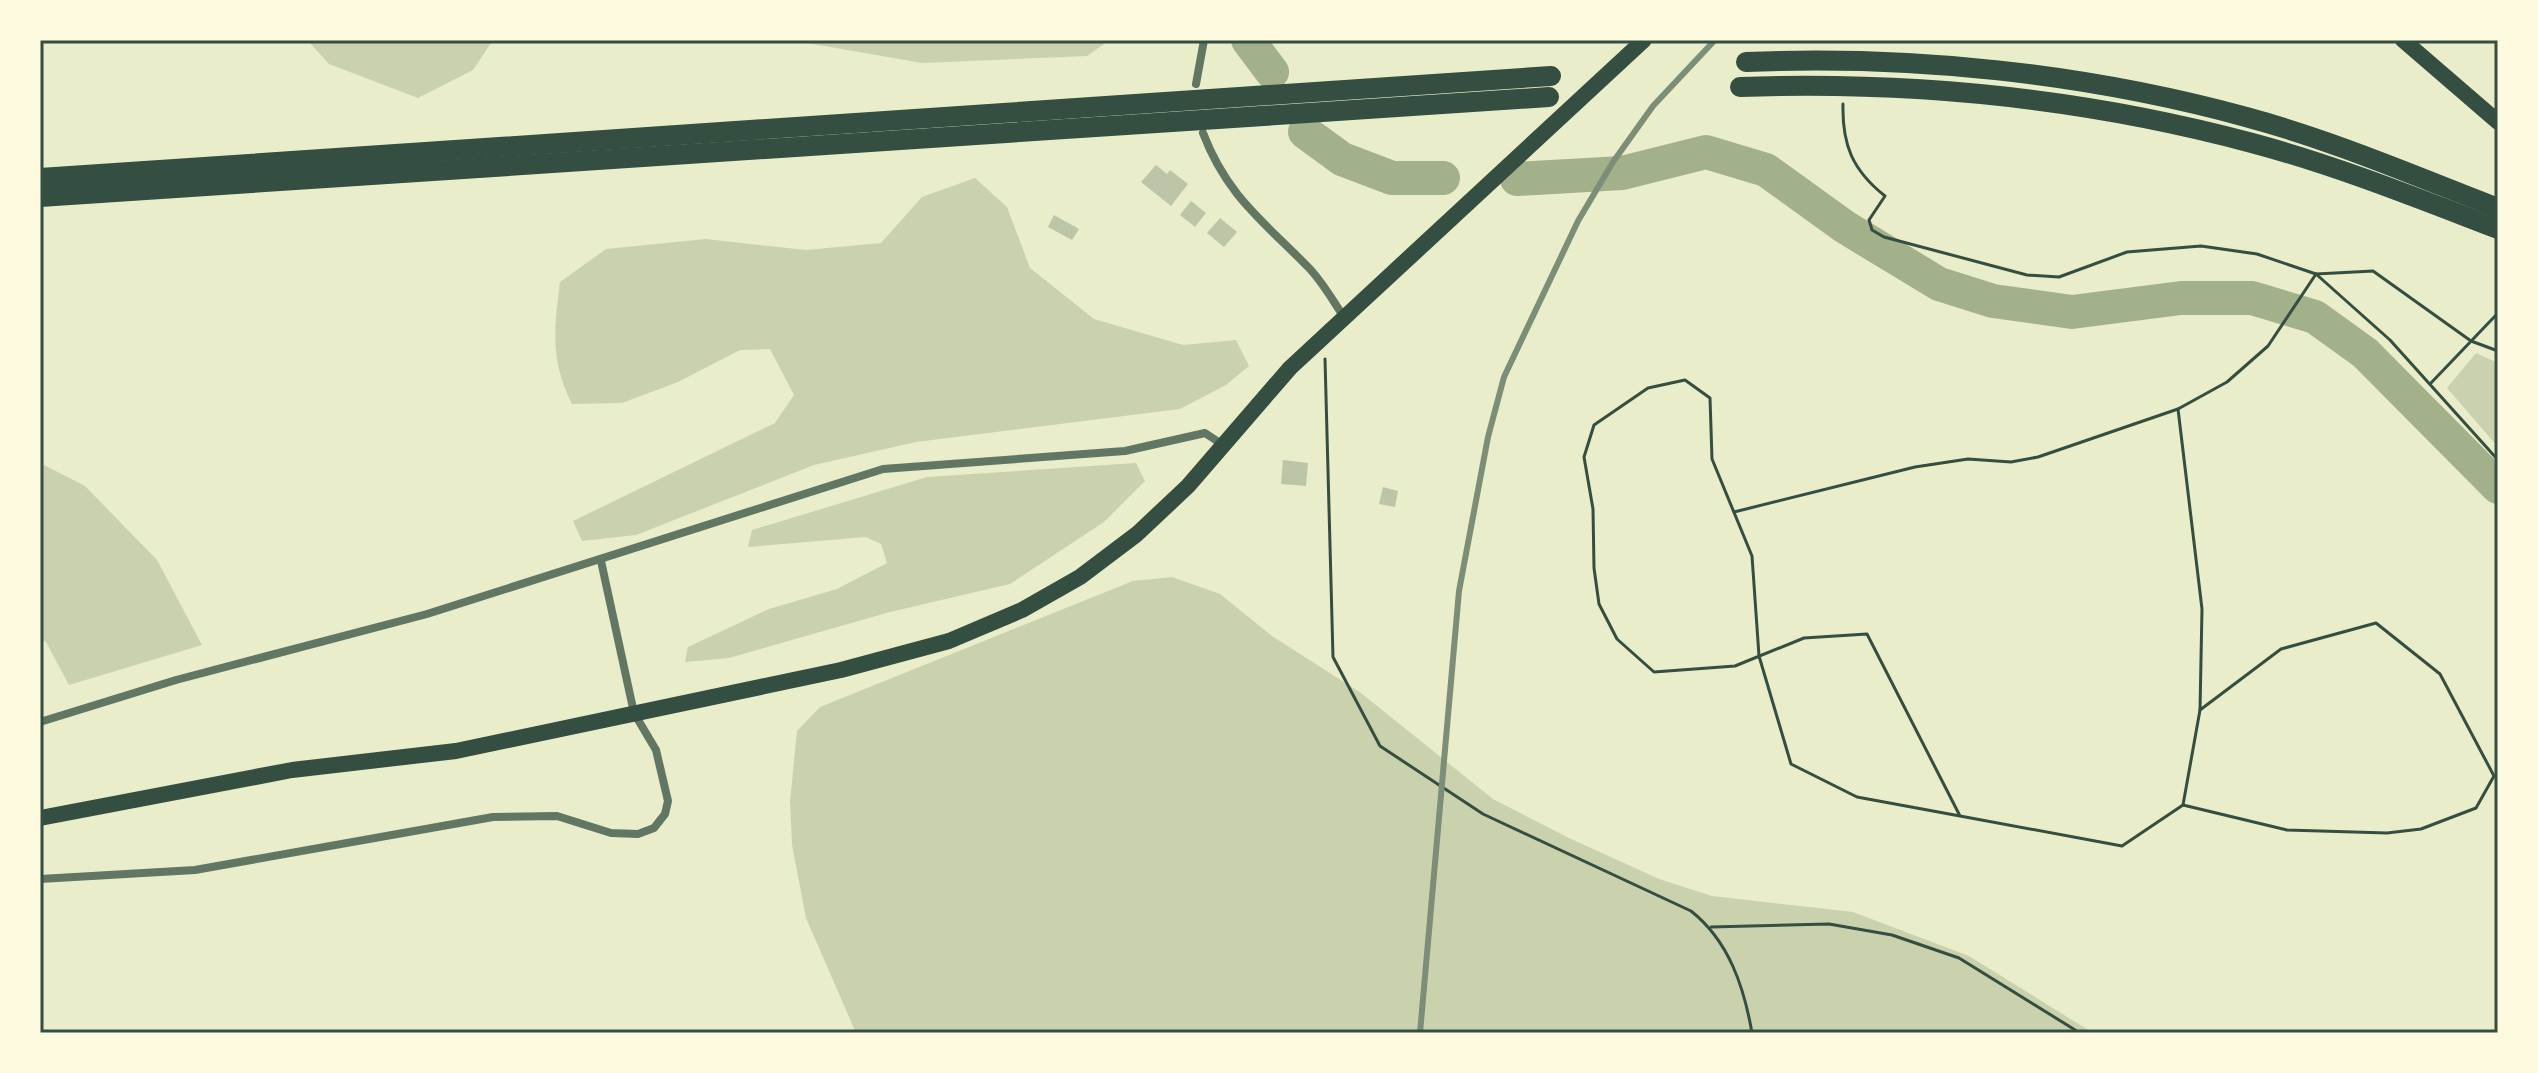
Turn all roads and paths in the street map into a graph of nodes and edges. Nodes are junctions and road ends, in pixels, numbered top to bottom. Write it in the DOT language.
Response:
graph roads {
  1 [pos="1204,40"];
  2 [pos="1644,40"];
  3 [pos="2403,40"];
  4 [pos="1746,62"];
  5 [pos="1551,76"];
  6 [pos="1196,84"];
  7 [pos="1740,87"];
  8 [pos="1549,97"];
  9 [pos="1843,116"];
  10 [pos="2498,122"];
  11 [pos="1203,133"];
  12 [pos="40,178"];
  13 [pos="40,197"];
  14 [pos="2498,208"];
  15 [pos="2498,229"];
  16 [pos="2316,274"];
  17 [pos="2498,313"];
  18 [pos="1344,317"];
  19 [pos="1318,341"];
  20 [pos="2471,341"];
  21 [pos="2498,351"];
  22 [pos="2430,384"];
  23 [pos="2178,409"];
  24 [pos="1223,446"];
  25 [pos="2498,460"];
  26 [pos="1733,512"];
  27 [pos="601,561"];
  28 [pos="1759,656"];
  29 [pos="2200,710"];
  30 [pos="634,713"];
  31 [pos="40,722"];
  32 [pos="2183,805"];
  33 [pos="1960,816"];
  34 [pos="40,818"];
  35 [pos="40,879"];
  36 [pos="1711,927"];
  37 [pos="1752,1033"];
  38 [pos="2080,1033"];
  1 -- 6 [label="street"];
  2 -- 18 [label="main road"];
  3 -- 10 [label="main road"];
  4 -- 14 [label="highway"];
  5 -- 12 [label="highway"];
  7 -- 15 [label="highway"];
  8 -- 13 [label="highway"];
  9 -- 16 [label="path"];
  11 -- 18 [label="street"];
  16 -- 20 [label="path"];
  16 -- 22 [label="path"];
  16 -- 23 [label="path"];
  17 -- 20 [label="path"];
  18 -- 19 [label="main road"];
  19 -- 24 [label="main road"];
  19 -- 36 [label="path"];
  20 -- 21 [label="path"];
  20 -- 22 [label="path"];
  22 -- 25 [label="path"];
  23 -- 26 [label="path"];
  23 -- 29 [label="path"];
  24 -- 27 [label="street"];
  24 -- 30 [label="main road"];
  26 -- 28 [label="path"];
  26 -- 28 [label="path"];
  27 -- 30 [label="street"];
  27 -- 31 [label="street"];
  28 -- 33 [label="path"];
  28 -- 33 [label="path"];
  29 -- 32 [label="path"];
  29 -- 32 [label="path"];
  30 -- 34 [label="main road"];
  30 -- 35 [label="street"];
  32 -- 33 [label="path"];
  36 -- 37 [label="path"];
  36 -- 38 [label="path"];
}
